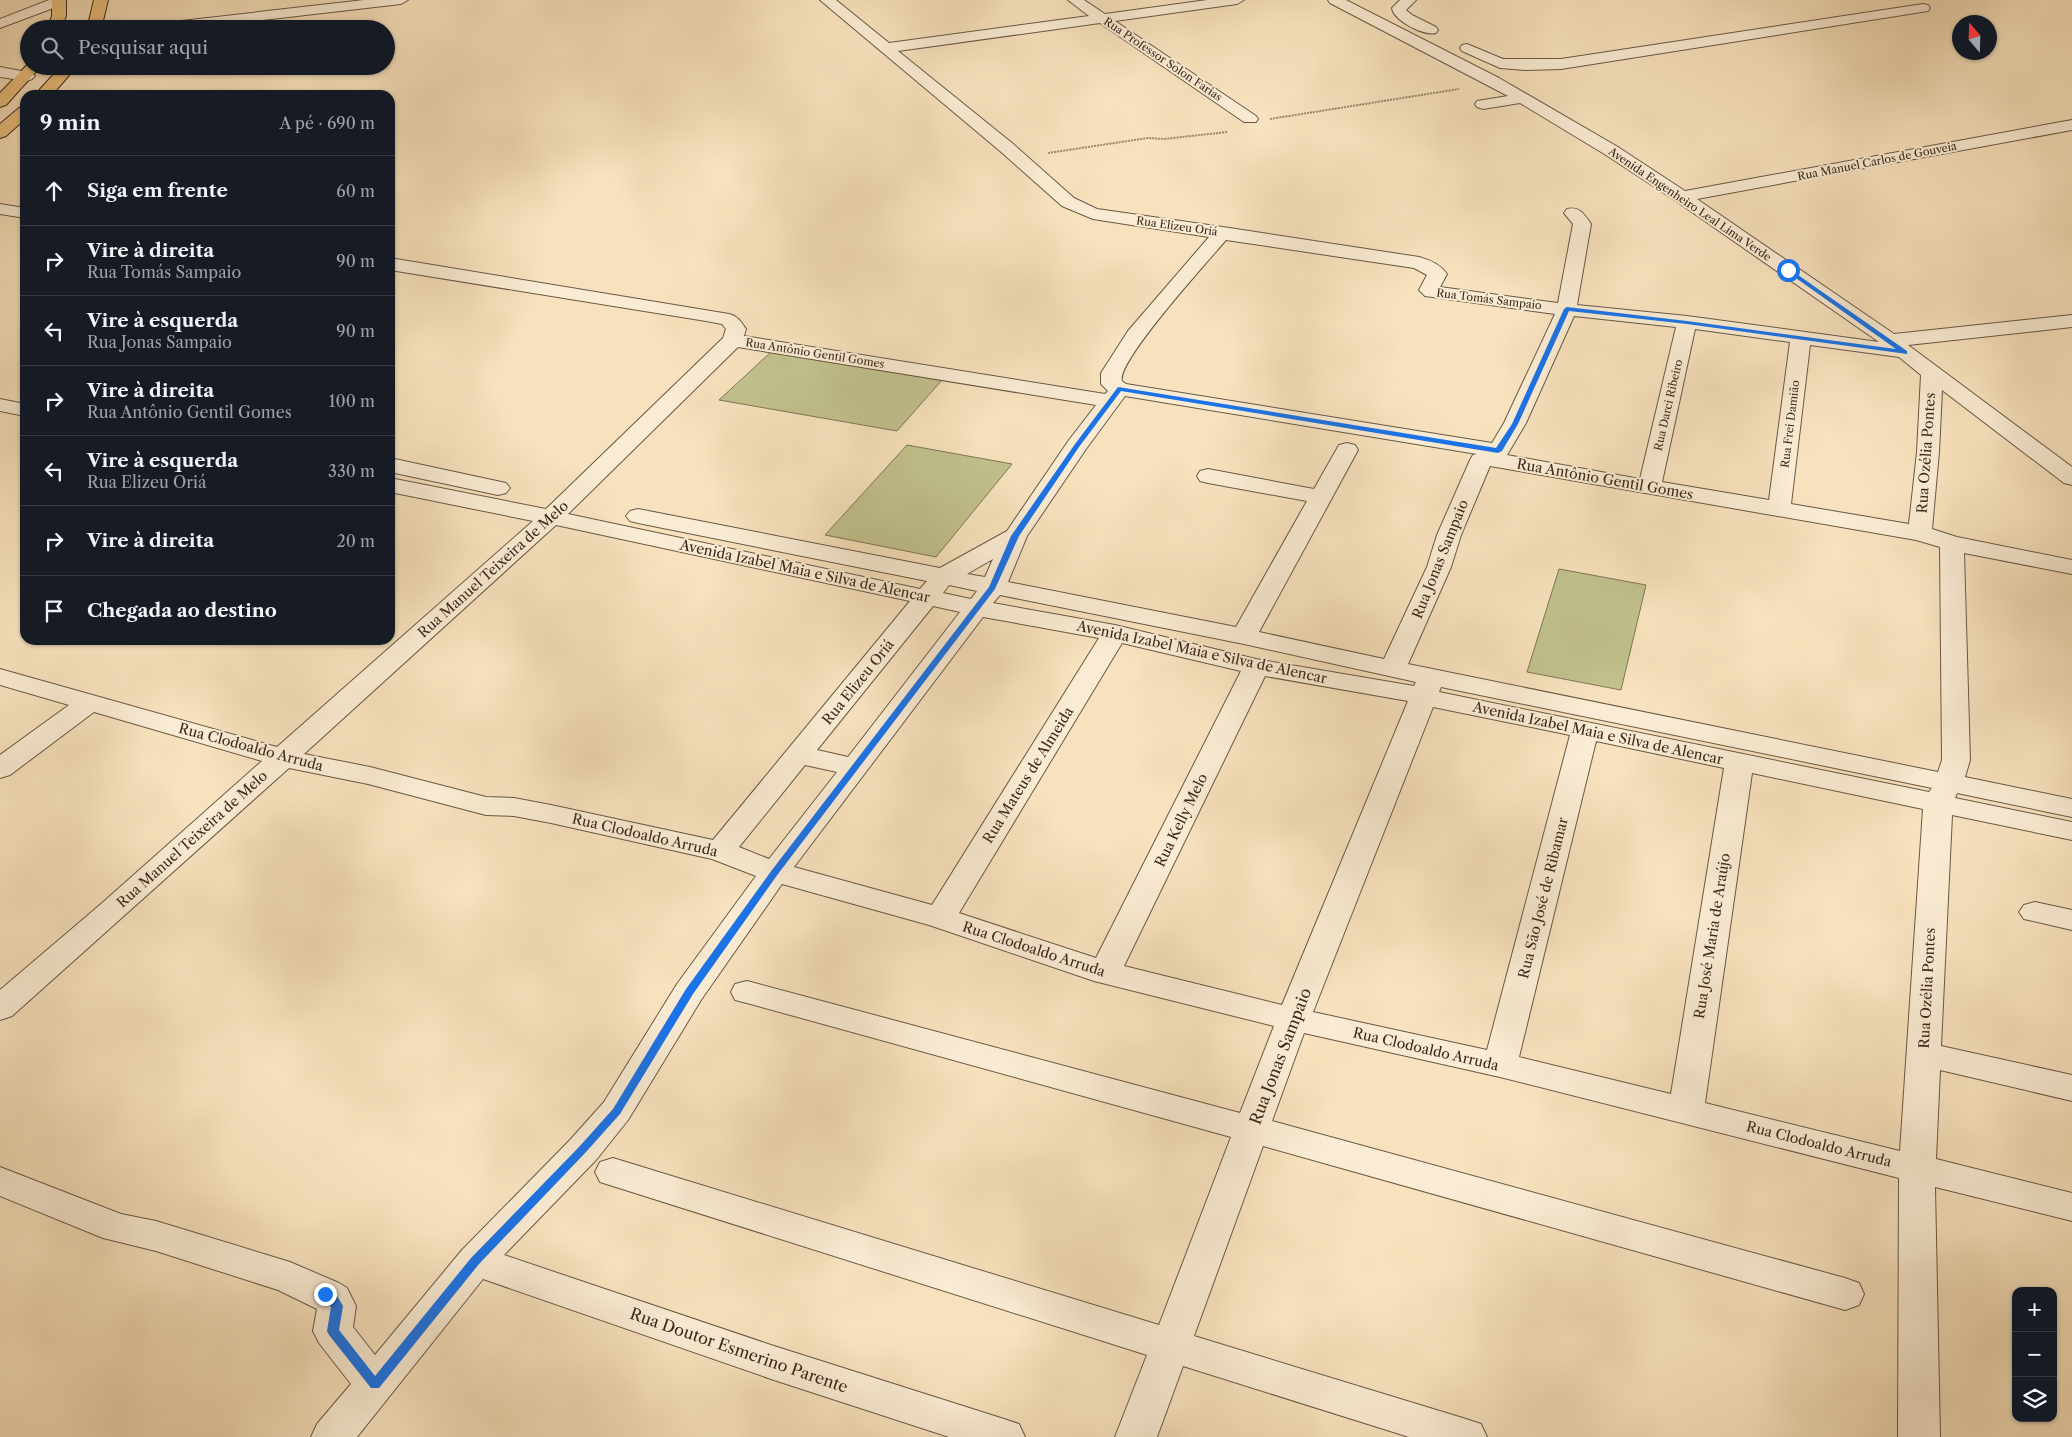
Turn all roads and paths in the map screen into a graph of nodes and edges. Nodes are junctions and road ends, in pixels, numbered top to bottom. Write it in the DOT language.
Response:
graph roads {
  1 [pos="100,0"];
  2 [pos="401,0"];
  3 [pos="827,0"];
  4 [pos="1075,0"];
  5 [pos="1237,0"];
  6 [pos="1334,0"];
  7 [pos="1409,0"];
  8 [pos="59,1"];
  9 [pos="271,7"];
  10 [pos="1923,8"];
  11 [pos="1104,19"];
  12 [pos="57,20"];
  13 [pos="96,20"];
  14 [pos="178,20"];
  15 [pos="192,20"];
  16 [pos="0,24"];
  17 [pos="1440,35"];
  18 [pos="1457,43"];
  19 [pos="887,48"];
  20 [pos="20,71"];
  21 [pos="0,72"];
  22 [pos="26,75"];
  23 [pos="62,75"];
  24 [pos="48,90"];
  25 [pos="1523,98"];
  26 [pos="0,102"];
  27 [pos="1483,104"];
  28 [pos="20,115"];
  29 [pos="1250,119"];
  30 [pos="2072,125"];
  31 [pos="0,133"];
  32 [pos="1682,197"];
  33 [pos="0,209"];
  34 [pos="20,212"];
  35 [pos="1573,213"];
  36 [pos="1223,232"];
  37 [pos="395,265"];
  38 [pos="1567,309"];
  39 [pos="2072,321"];
  40 [pos="1687,322"];
  41 [pos="1800,338"];
  42 [pos="733,340"];
  43 [pos="1897,347"];
  44 [pos="1932,372"];
  45 [pos="0,389"];
  46 [pos="20,393"];
  47 [pos="1116,395"];
  48 [pos="0,405"];
  49 [pos="20,409"];
  50 [pos="1347,450"];
  51 [pos="1496,455"];
  52 [pos="395,473"];
  53 [pos="1208,476"];
  54 [pos="2072,478"];
  55 [pos="1649,488"];
  56 [pos="1322,497"];
  57 [pos="559,510"];
  58 [pos="1779,510"];
  59 [pos="1920,534"];
  60 [pos="1015,536"];
  61 [pos="1952,543"];
  62 [pos="2072,567"];
  63 [pos="935,587"];
  64 [pos="993,587"];
  65 [pos="976,608"];
  66 [pos="1115,633"];
  67 [pos="1244,636"];
  68 [pos="1256,666"];
  69 [pos="1392,669"];
  70 [pos="0,678"];
  71 [pos="1427,688"];
  72 [pos="90,702"];
  73 [pos="1585,730"];
  74 [pos="1686,739"];
  75 [pos="800,755"];
  76 [pos="283,758"];
  77 [pos="1739,762"];
  78 [pos="854,767"];
  79 [pos="0,769"];
  80 [pos="1944,793"];
  81 [pos="2072,808"];
  82 [pos="2072,831"];
  83 [pos="720,851"];
  84 [pos="775,872"];
  85 [pos="2036,912"];
  86 [pos="940,918"];
  87 [pos="2072,920"];
  88 [pos="1105,973"];
  89 [pos="747,992"];
  90 [pos="0,1008"];
  91 [pos="1293,1019"];
  92 [pos="1924,1054"];
  93 [pos="1500,1065"];
  94 [pos="2072,1088"];
  95 [pos="1686,1111"];
  96 [pos="1252,1129"];
  97 [pos="1917,1169"];
  98 [pos="613,1172"];
  99 [pos="4,1190"];
  100 [pos="2072,1207"];
  101 [pos="475,1261"];
  102 [pos="1845,1294"];
  103 [pos="1170,1345"];
  104 [pos="375,1385"];
  105 [pos="332,1437"];
  106 [pos="1004,1437"];
  107 [pos="1136,1437"];
  108 [pos="1466,1437"];
  109 [pos="1919,1437"];
  1 -- 13 [label="highway"];
  2 -- 15 [label="street"];
  3 -- 19 [label="street, Rua Elizeu Oriá"];
  4 -- 11 [label="street, Rua Professor Solon Farias"];
  5 -- 11 [label="street"];
  6 -- 25 [label="street, Avenida Engenheiro Leal Lima Verde"];
  7 -- 17 [label="street"];
  8 -- 12 [label="highway"];
  8 -- 16 [label="street"];
  9 -- 14 [label="street"];
  10 -- 18 [label="street"];
  11 -- 19 [label="street"];
  11 -- 29 [label="street, Rua Professor Solon Farias"];
  19 -- 36 [label="street, Rua Elizeu Oriá"];
  20 -- 21 [label="street"];
  22 -- 26 [label="highway"];
  23 -- 24 [label="highway"];
  25 -- 27 [label="street"];
  25 -- 32 [label="street, Avenida Engenheiro Leal Lima Verde"];
  28 -- 31 [label="highway"];
  30 -- 32 [label="street, Rua Manuel Carlos de Gouveia"];
  32 -- 43 [label="street, Avenida Engenheiro Leal Lima Verde"];
  33 -- 34 [label="street"];
  35 -- 38 [label="street, Rua Jonas Sampaio"];
  36 -- 38 [label="street, Rua Tomás Sampaio"];
  36 -- 47 [label="street, Rua Elizeu Oriá"];
  37 -- 42 [label="street, Rua Antônio Gentil Gomes"];
  38 -- 40 [label="street, Rua Tomás Sampaio"];
  38 -- 51 [label="street, Rua Jonas Sampaio"];
  39 -- 43 [label="street"];
  40 -- 41 [label="street, Rua Tomás Sampaio"];
  40 -- 55 [label="street, Rua Darci Ribeiro"];
  41 -- 43 [label="street, Rua Tomás Sampaio"];
  41 -- 58 [label="street, Rua Frei Damião"];
  42 -- 47 [label="street, Rua Antônio Gentil Gomes"];
  42 -- 57 [label="street, Rua Manuel Teixeira de Melo"];
  43 -- 44 [label="street, Avenida Engenheiro Leal Lima Verde"];
  44 -- 54 [label="street, Avenida Engenheiro Leal Lima Verde"];
  44 -- 59 [label="street, Rua Ozélia Pontes"];
  45 -- 46 [label="street"];
  47 -- 51 [label="street, Rua Antônio Gentil Gomes"];
  47 -- 60 [label="street, Rua Elizeu Oriá"];
  48 -- 49 [label="street"];
  50 -- 56 [label="street"];
  51 -- 55 [label="street, Rua Antônio Gentil Gomes"];
  51 -- 69 [label="street, Rua Jonas Sampaio"];
  52 -- 57 [label="street, Avenida Izabel Maia e Silva de Alencar"];
  53 -- 56 [label="street"];
  55 -- 58 [label="street, Rua Antônio Gentil Gomes"];
  56 -- 67 [label="street"];
  57 -- 63 [label="street, Avenida Izabel Maia e Silva de Alencar"];
  57 -- 76 [label="street, Rua Manuel Teixeira de Melo"];
  58 -- 59 [label="street, Rua Antônio Gentil Gomes"];
  59 -- 61 [label="street, Rua Antônio Gentil Gomes"];
  60 -- 63 [label="street, Rua Elizeu Oriá"];
  60 -- 64 [label="street, Rua Elizeu Oriá"];
  61 -- 62 [label="street, Rua Antônio Gentil Gomes"];
  61 -- 80 [label="street, Rua Ozélia Pontes"];
  63 -- 64 [label="street, Avenida Izabel Maia e Silva de Alencar"];
  63 -- 65 [label="street, Avenida Izabel Maia e Silva de Alencar"];
  63 -- 75 [label="street, Rua Elizeu Oriá"];
  64 -- 65 [label="street, Rua Elizeu Oriá"];
  64 -- 67 [label="street, Avenida Izabel Maia e Silva de Alencar"];
  65 -- 66 [label="street, Avenida Izabel Maia e Silva de Alencar"];
  65 -- 78 [label="street, Rua Elizeu Oriá"];
  66 -- 68 [label="street, Avenida Izabel Maia e Silva de Alencar"];
  66 -- 86 [label="street, Rua Mateus de Almeida"];
  67 -- 69 [label="street, Avenida Izabel Maia e Silva de Alencar"];
  68 -- 71 [label="street, Avenida Izabel Maia e Silva de Alencar"];
  68 -- 88 [label="street, Rua Kelly Melo"];
  69 -- 71 [label="street, Avenida Izabel Maia e Silva de Alencar"];
  70 -- 72 [label="street, Rua Clodoaldo Arruda"];
  71 -- 73 [label="street, Avenida Izabel Maia e Silva de Alencar"];
  71 -- 74 [label="street, Avenida Izabel Maia e Silva de Alencar"];
  71 -- 91 [label="street, Rua Jonas Sampaio"];
  72 -- 76 [label="street, Rua Clodoaldo Arruda"];
  72 -- 79 [label="street"];
  73 -- 74 [label="street, Avenida Izabel Maia e Silva de Alencar"];
  73 -- 93 [label="street, Rua São José de Ribamar"];
  74 -- 77 [label="street, Avenida Izabel Maia e Silva de Alencar"];
  74 -- 80 [label="street, Avenida Izabel Maia e Silva de Alencar"];
  75 -- 78 [label="street"];
  75 -- 83 [label="street, Rua Elizeu Oriá"];
  76 -- 83 [label="street, Rua Clodoaldo Arruda"];
  76 -- 90 [label="street, Rua Manuel Teixeira de Melo"];
  77 -- 80 [label="street, Avenida Izabel Maia e Silva de Alencar"];
  77 -- 95 [label="street, Rua José Maria de Araújo"];
  78 -- 84 [label="street, Rua Elizeu Oriá"];
  80 -- 81 [label="street, Avenida Izabel Maia e Silva de Alencar"];
  80 -- 82 [label="street, Avenida Izabel Maia e Silva de Alencar"];
  80 -- 92 [label="street, Rua Ozélia Pontes"];
  83 -- 84 [label="street, Rua Clodoaldo Arruda"];
  84 -- 86 [label="street, Rua Clodoaldo Arruda"];
  84 -- 101 [label="street, Rua Elizeu Oriá"];
  85 -- 87 [label="street"];
  86 -- 88 [label="street, Rua Clodoaldo Arruda"];
  88 -- 91 [label="street, Rua Clodoaldo Arruda"];
  89 -- 96 [label="street"];
  91 -- 93 [label="street, Rua Clodoaldo Arruda"];
  91 -- 96 [label="street, Rua Jonas Sampaio"];
  92 -- 94 [label="street"];
  92 -- 97 [label="street, Rua Ozélia Pontes"];
  93 -- 95 [label="street, Rua Clodoaldo Arruda"];
  95 -- 97 [label="street, Rua Clodoaldo Arruda"];
  96 -- 102 [label="street"];
  96 -- 103 [label="street, Rua Jonas Sampaio"];
  97 -- 100 [label="street, Rua Clodoaldo Arruda"];
  97 -- 109 [label="street, Rua Ozélia Pontes"];
  98 -- 103 [label="street"];
  99 -- 104 [label="street"];
  101 -- 104 [label="street, Rua Elizeu Oriá"];
  101 -- 106 [label="street, Rua Doutor Esmerino Parente"];
  103 -- 107 [label="street, Rua Jonas Sampaio"];
  103 -- 108 [label="street"];
  104 -- 105 [label="street, Rua Elizeu Oriá"];
}
